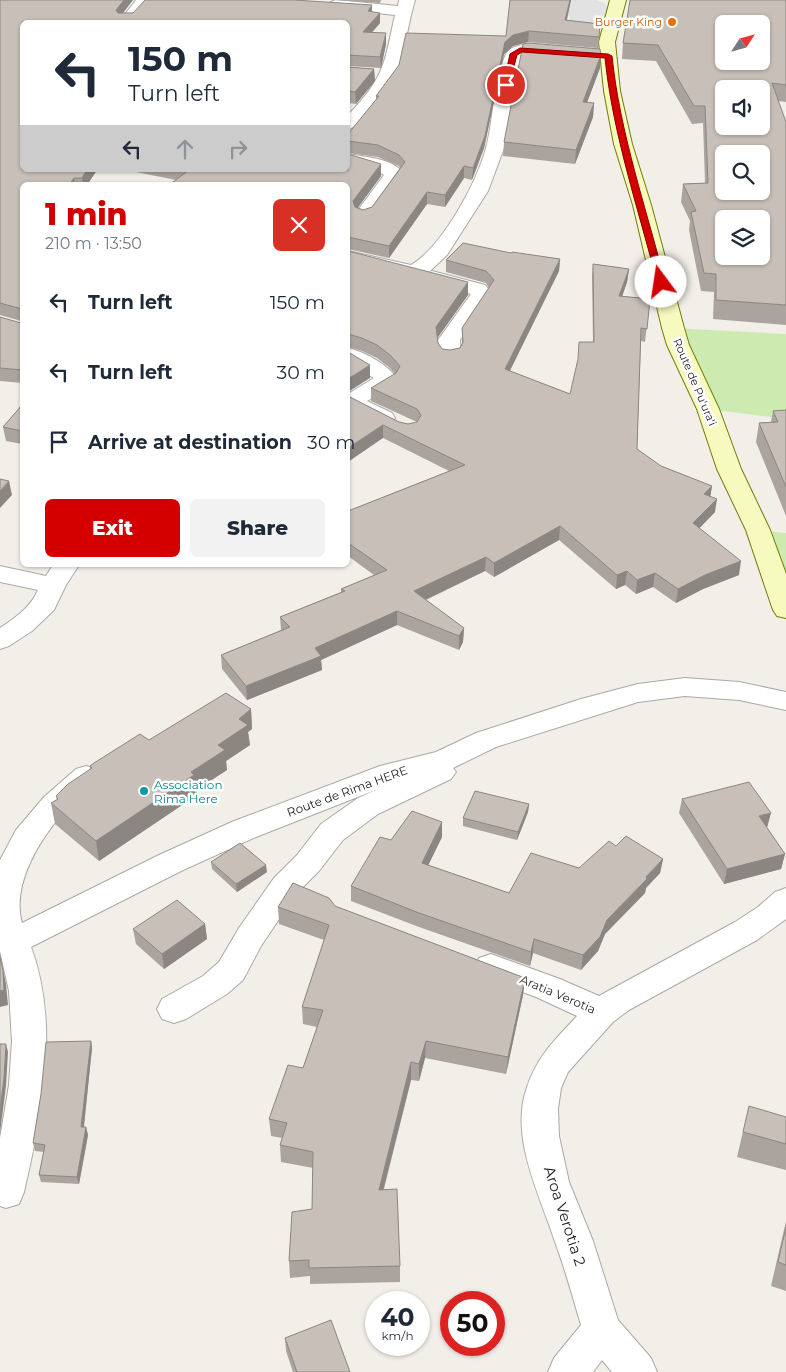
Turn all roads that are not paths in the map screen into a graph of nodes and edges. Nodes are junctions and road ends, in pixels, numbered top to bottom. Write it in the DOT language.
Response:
graph roads {
  1 [pos="196,0"];
  2 [pos="618,0"];
  3 [pos="323,4"];
  4 [pos="405,5"];
  5 [pos="127,20"];
  6 [pos="608,56"];
  7 [pos="350,122"];
  8 [pos="350,159"];
  9 [pos="364,214"];
  10 [pos="350,257"];
  11 [pos="414,272"];
  12 [pos="350,355"];
  13 [pos="450,355"];
  14 [pos="400,425"];
  15 [pos="0,574"];
  16 [pos="59,575"];
  17 [pos="786,610"];
  18 [pos="0,640"];
  19 [pos="786,701"];
  20 [pos="486,740"];
  21 [pos="110,757"];
  22 [pos="786,900"];
  23 [pos="13,942"];
  24 [pos="460,956"];
  25 [pos="174,1009"];
  26 [pos="602,1012"];
  27 [pos="6,1192"];
  28 [pos="602,1330"];
  29 [pos="568,1372"];
  30 [pos="637,1372"];
  1 -- 5 [label="street"];
  2 -- 6 [label="main road, Route de Pu'ura'i"];
  3 -- 4 [label="street"];
  4 -- 7 [label="street"];
  6 -- 11 [label="street"];
  6 -- 17 [label="main road, Route de Pu'ura'i"];
  8 -- 9 [label="street"];
  10 -- 11 [label="street"];
  11 -- 13 [label="street"];
  12 -- 14 [label="street"];
  15 -- 16 [label="street"];
  16 -- 18 [label="street"];
  19 -- 20 [label="street, Route de Rima HERE"];
  20 -- 23 [label="street, Route de Rima HERE"];
  20 -- 25 [label="street"];
  21 -- 23 [label="street"];
  22 -- 26 [label="street, Aroa Verotia 2"];
  23 -- 27 [label="street"];
  24 -- 26 [label="street, Aratia Verotia"];
  26 -- 28 [label="street, Aroa Verotia 2"];
  28 -- 29 [label="street"];
  28 -- 30 [label="street, Aroa Verotia 2"];
}
